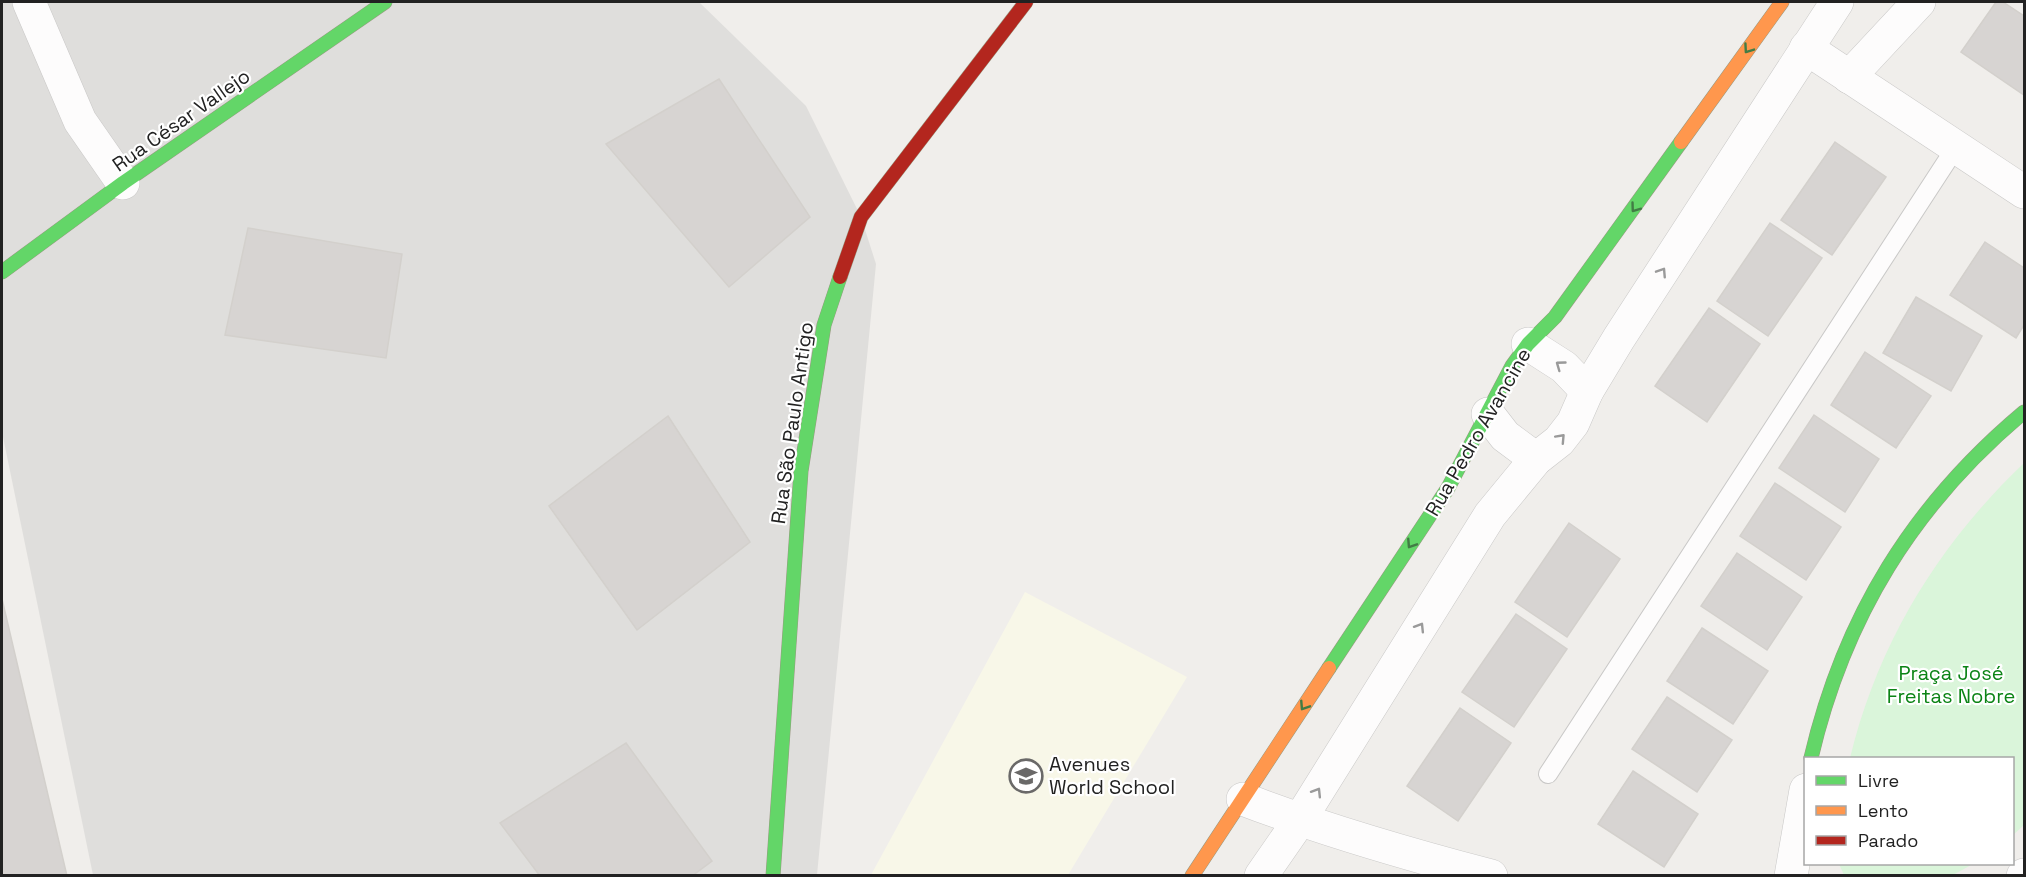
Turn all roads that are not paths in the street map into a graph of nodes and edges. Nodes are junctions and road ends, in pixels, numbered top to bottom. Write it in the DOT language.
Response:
graph roads {
  1 [pos="29,2"];
  2 [pos="385,2"];
  3 [pos="1026,2"];
  4 [pos="1782,2"];
  5 [pos="1837,2"];
  6 [pos="1919,2"];
  7 [pos="1806,48"];
  8 [pos="1849,77"];
  9 [pos="1956,147"];
  10 [pos="123,183"];
  11 [pos="2025,192"];
  12 [pos="2,272"];
  13 [pos="1528,344"];
  14 [pos="1587,391"];
  15 [pos="2025,412"];
  16 [pos="1488,414"];
  17 [pos="1536,459"];
  18 [pos="1812,757"];
  19 [pos="1548,774"];
  20 [pos="1243,799"];
  21 [pos="1804,801"];
  22 [pos="1299,821"];
  23 [pos="773,876"];
  24 [pos="1192,876"];
  25 [pos="1261,876"];
  26 [pos="1491,876"];
  27 [pos="1791,876"];
  1 -- 10 [label="street"];
  2 -- 10 [label="street, Rua César Vallejo"];
  3 -- 23 [label="street, Rua São Paulo Antigo"];
  4 -- 13 [label="street, Rua Pedro Avancine, one-way"];
  5 -- 7 [label="street"];
  6 -- 8 [label="street"];
  7 -- 8 [label="street"];
  14 -- 7 [label="street, one-way"];
  8 -- 9 [label="street"];
  9 -- 11 [label="street"];
  9 -- 19 [label="lane"];
  10 -- 12 [label="street, Rua César Vallejo"];
  14 -- 13 [label="street, one-way"];
  13 -- 16 [label="street, Rua Pedro Avancine"];
  17 -- 14 [label="street, one-way"];
  15 -- 18 [label="street"];
  16 -- 17 [label="street"];
  16 -- 20 [label="street, Rua Pedro Avancine, one-way"];
  22 -- 17 [label="street, one-way"];
  20 -- 22 [label="street"];
  20 -- 24 [label="street, Rua Pedro Avancine"];
  21 -- 27 [label="street"];
  22 -- 25 [label="street"];
  22 -- 26 [label="street"];
}
